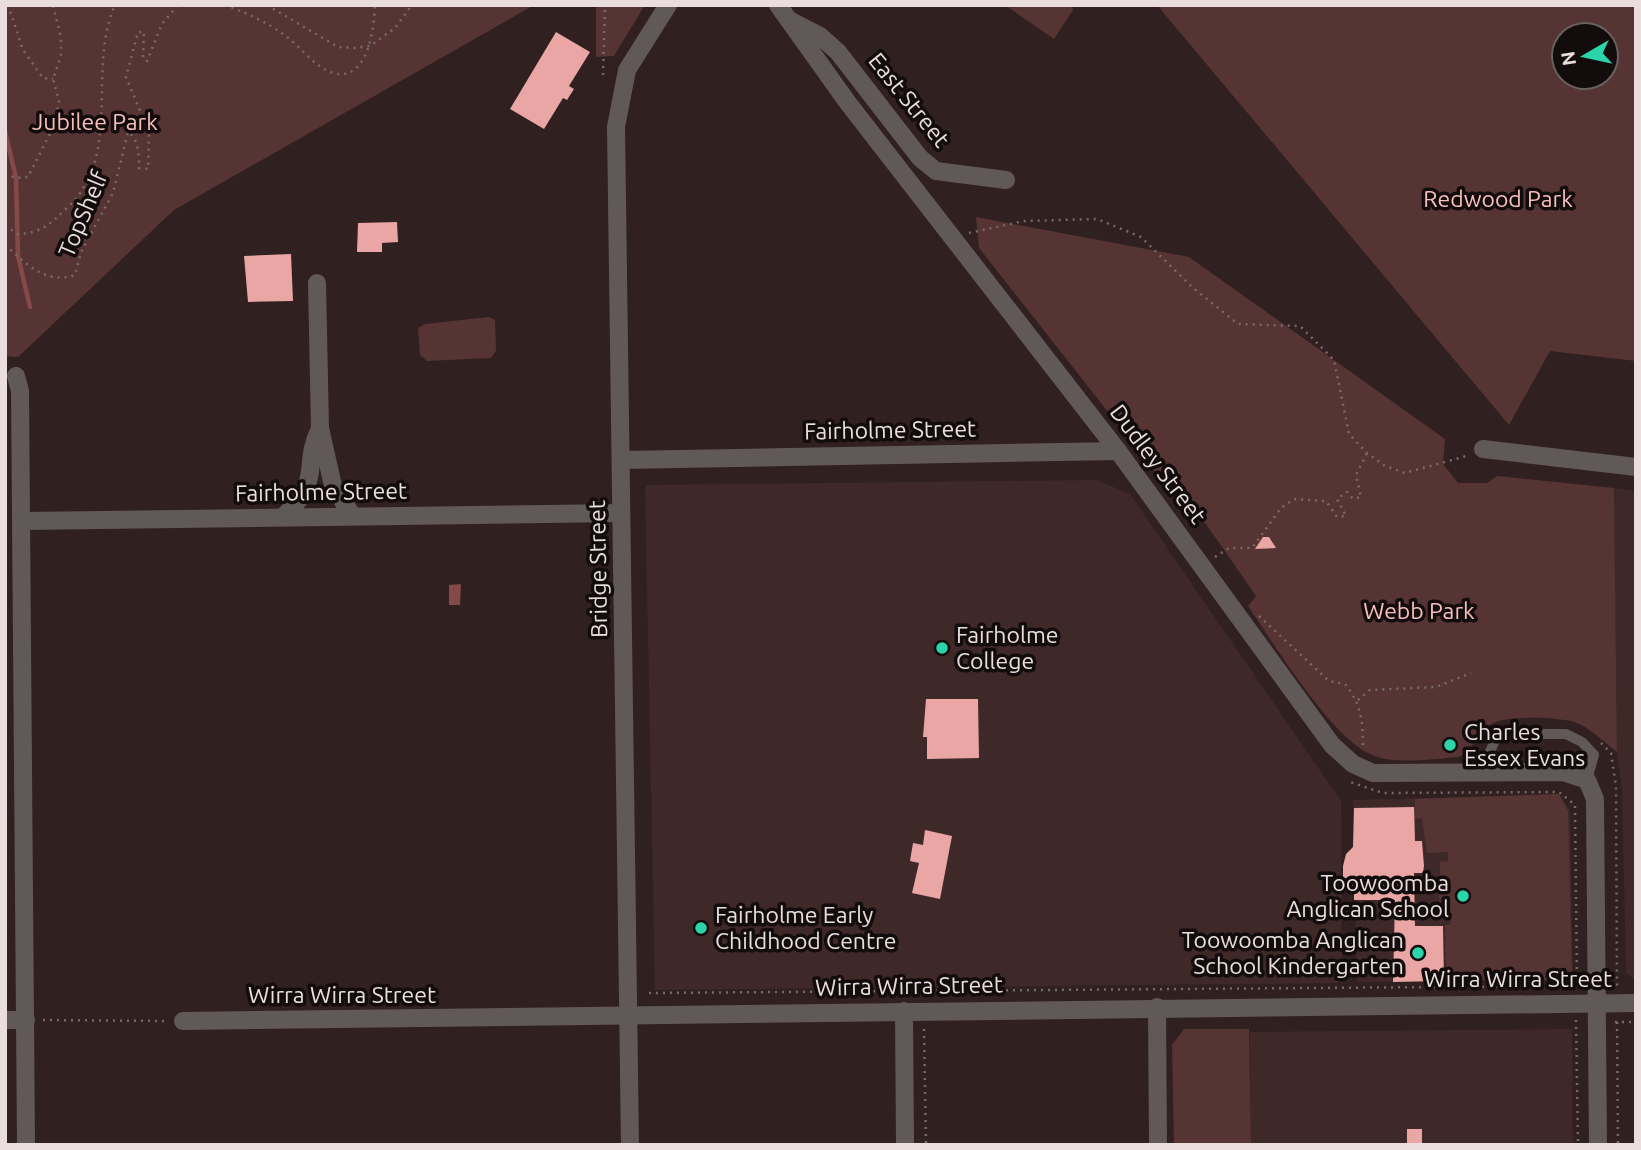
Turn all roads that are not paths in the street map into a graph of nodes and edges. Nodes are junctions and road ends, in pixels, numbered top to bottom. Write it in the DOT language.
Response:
graph roads {
  1 [pos="668,5"];
  2 [pos="783,10"];
  3 [pos="1006,180"];
  4 [pos="317,283"];
  5 [pos="16,376"];
  6 [pos="320,428"];
  7 [pos="1483,449"];
  8 [pos="1118,451"];
  9 [pos="621,460"];
  10 [pos="1636,467"];
  11 [pos="621,513"];
  12 [pos="352,515"];
  13 [pos="284,516"];
  14 [pos="23,522"];
  15 [pos="1481,773"];
  16 [pos="1587,780"];
  17 [pos="1636,1003"];
  18 [pos="1597,1004"];
  19 [pos="1157,1007"];
  20 [pos="904,1011"];
  21 [pos="630,1015"];
  22 [pos="5,1020"];
  23 [pos="26,1020"];
  24 [pos="183,1021"];
  25 [pos="26,1145"];
  26 [pos="630,1145"];
  27 [pos="905,1145"];
  28 [pos="1158,1145"];
  29 [pos="1598,1145"];
  1 -- 9 [label="street, Bridge Street"];
  2 -- 3 [label="street, East Street"];
  2 -- 8 [label="street, Dudley Street"];
  4 -- 6 [label="street"];
  5 -- 14 [label="street"];
  6 -- 12 [label="street"];
  6 -- 13 [label="street"];
  7 -- 10 [label="street"];
  8 -- 9 [label="street, Fairholme Street"];
  8 -- 15 [label="street, Dudley Street"];
  9 -- 11 [label="street, Bridge Street"];
  11 -- 12 [label="street, Fairholme Street"];
  11 -- 21 [label="street, Bridge Street"];
  12 -- 13 [label="street, Fairholme Street"];
  13 -- 14 [label="street, Fairholme Street"];
  14 -- 23 [label="street"];
  15 -- 16 [label="street"];
  15 -- 16 [label="lane"];
  16 -- 18 [label="street"];
  17 -- 18 [label="street, Wirra Wirra Street"];
  18 -- 19 [label="street, Wirra Wirra Street"];
  18 -- 29 [label="street"];
  19 -- 20 [label="street, Wirra Wirra Street"];
  19 -- 28 [label="street"];
  20 -- 21 [label="street, Wirra Wirra Street"];
  20 -- 27 [label="street"];
  21 -- 24 [label="street, Wirra Wirra Street"];
  21 -- 26 [label="street, Bridge Street"];
  22 -- 23 [label="street"];
  23 -- 25 [label="street"];
}
